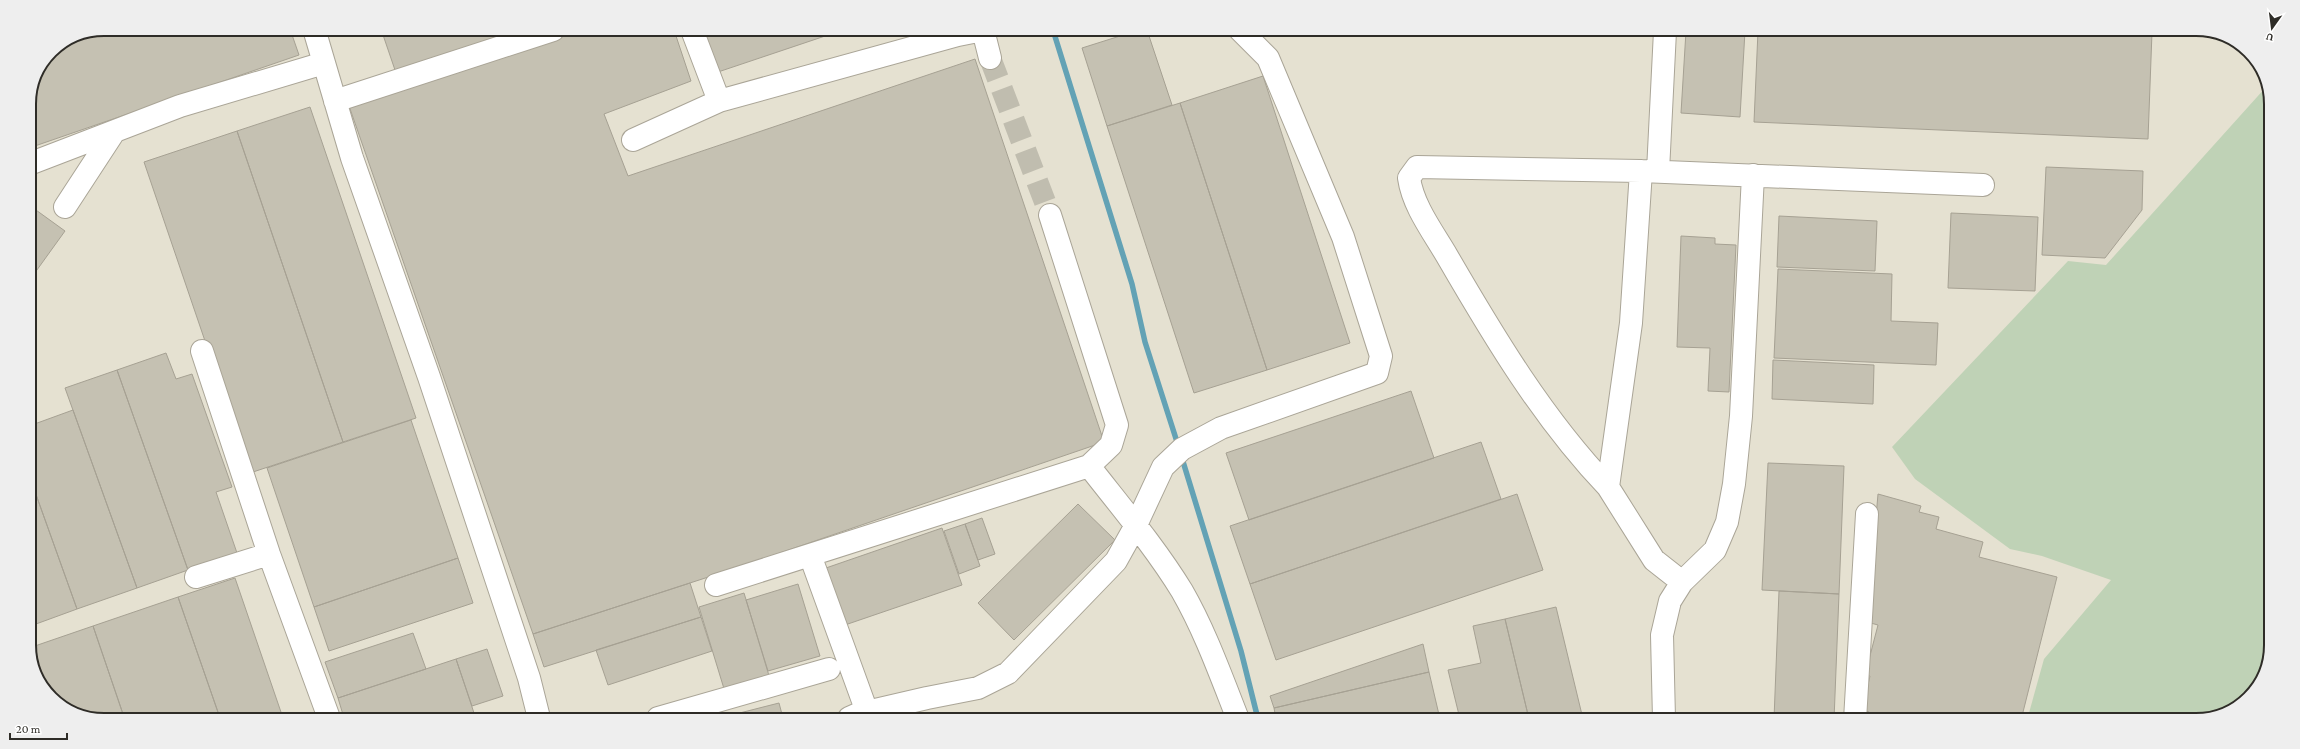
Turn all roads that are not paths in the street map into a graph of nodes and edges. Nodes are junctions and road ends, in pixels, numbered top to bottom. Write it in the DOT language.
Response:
graph roads {
  1 [pos="316,36"];
  2 [pos="535,36"];
  3 [pos="694,36"];
  4 [pos="947,36"];
  5 [pos="984,36"];
  6 [pos="1246,36"];
  7 [pos="1664,36"];
  8 [pos="990,58"];
  9 [pos="324,63"];
  10 [pos="335,101"];
  11 [pos="719,101"];
  12 [pos="114,132"];
  13 [pos="633,140"];
  14 [pos="36,161"];
  15 [pos="1649,171"];
  16 [pos="1753,175"];
  17 [pos="1983,185"];
  18 [pos="65,207"];
  19 [pos="1050,214"];
  20 [pos="202,351"];
  21 [pos="1090,466"];
  22 [pos="1608,488"];
  23 [pos="1867,514"];
  24 [pos="1136,526"];
  25 [pos="269,554"];
  26 [pos="810,555"];
  27 [pos="196,577"];
  28 [pos="1682,582"];
  29 [pos="716,585"];
  30 [pos="829,669"];
  31 [pos="327,713"];
  32 [pos="538,713"];
  33 [pos="675,713"];
  34 [pos="857,713"];
  35 [pos="866,713"];
  36 [pos="1236,713"];
  37 [pos="1664,713"];
  38 [pos="1855,713"];
  1 -- 9 [label="lane"];
  2 -- 10 [label="lane"];
  3 -- 11 [label="lane"];
  4 -- 11 [label="lane"];
  5 -- 8 [label="lane"];
  6 -- 24 [label="lane"];
  7 -- 15 [label="lane"];
  9 -- 10 [label="lane"];
  9 -- 12 [label="lane"];
  10 -- 32 [label="lane"];
  11 -- 13 [label="lane"];
  12 -- 14 [label="lane"];
  12 -- 18 [label="lane"];
  15 -- 16 [label="lane"];
  15 -- 22 [label="lane"];
  15 -- 22 [label="lane"];
  16 -- 17 [label="lane"];
  16 -- 28 [label="lane"];
  19 -- 21 [label="lane"];
  20 -- 25 [label="lane"];
  21 -- 24 [label="lane"];
  21 -- 26 [label="lane"];
  22 -- 28 [label="lane"];
  23 -- 38 [label="lane"];
  24 -- 35 [label="lane"];
  24 -- 36 [label="lane"];
  25 -- 27 [label="lane"];
  25 -- 31 [label="lane"];
  26 -- 29 [label="lane"];
  26 -- 34 [label="lane"];
  28 -- 37 [label="lane"];
  30 -- 33 [label="lane"];
}
